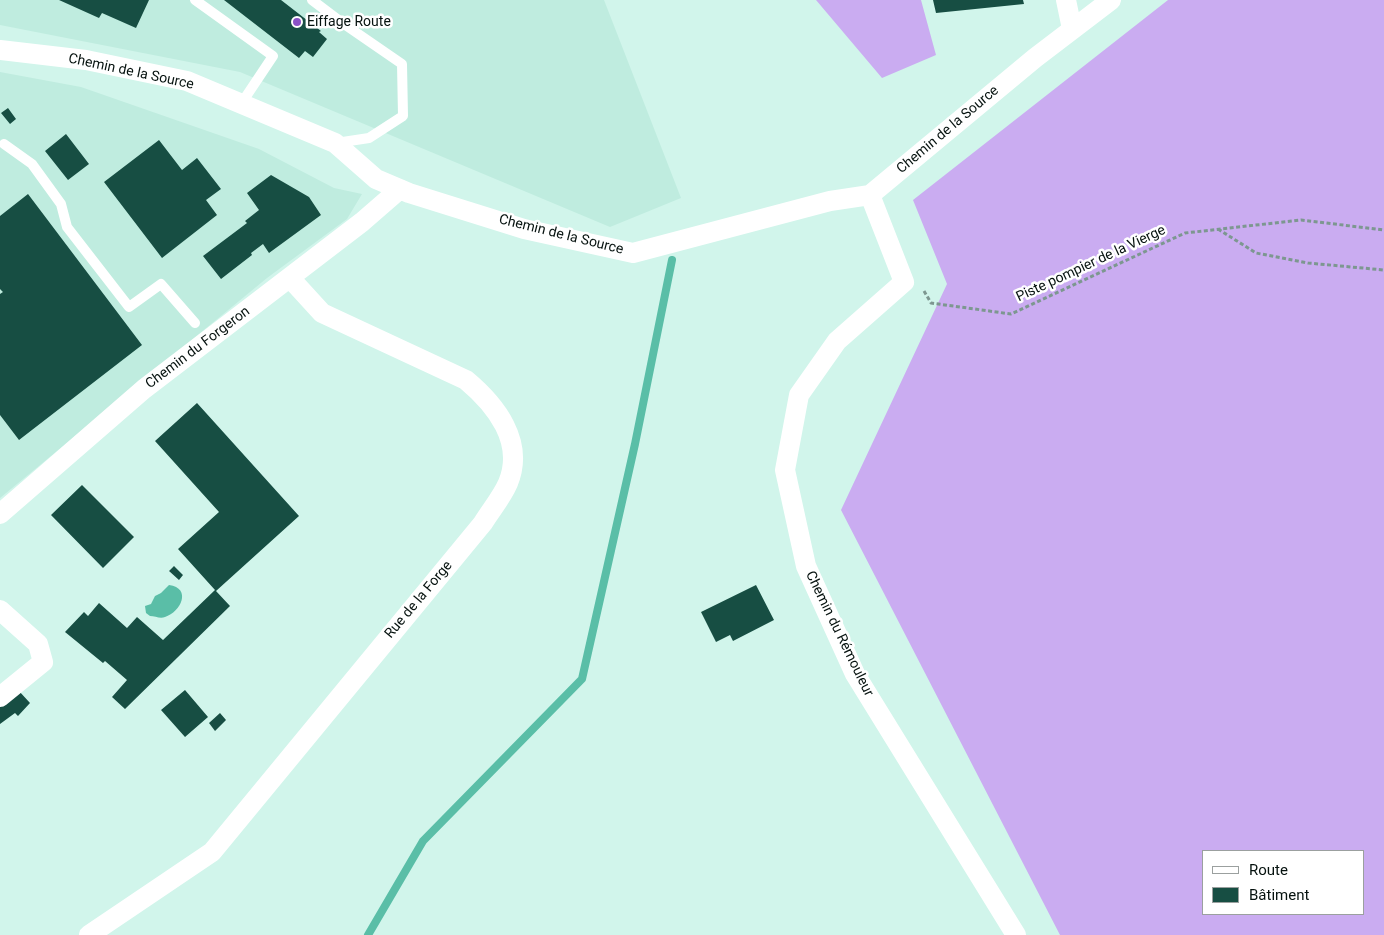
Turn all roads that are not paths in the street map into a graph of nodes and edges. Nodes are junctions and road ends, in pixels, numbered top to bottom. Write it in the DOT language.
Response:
graph roads {
  1 [pos="195,0"];
  2 [pos="312,0"];
  3 [pos="1066,0"];
  4 [pos="1111,0"];
  5 [pos="1072,29"];
  6 [pos="0,50"];
  7 [pos="241,104"];
  8 [pos="335,143"];
  9 [pos="1,144"];
  10 [pos="400,189"];
  11 [pos="870,195"];
  12 [pos="290,278"];
  13 [pos="194,323"];
  14 [pos="0,514"];
  15 [pos="0,610"];
  16 [pos="0,697"];
  17 [pos="89,935"];
  18 [pos="1016,935"];
  1 -- 7 [label="lane"];
  2 -- 8 [label="lane"];
  3 -- 5 [label="street"];
  4 -- 5 [label="street, Chemin de la Source"];
  5 -- 11 [label="street, Chemin de la Source"];
  6 -- 7 [label="street, Chemin de la Source"];
  7 -- 8 [label="street, Chemin de la Source"];
  8 -- 10 [label="street, Chemin de la Source"];
  9 -- 13 [label="lane"];
  10 -- 11 [label="street, Chemin de la Source"];
  10 -- 12 [label="street, Chemin du Forgeron"];
  11 -- 18 [label="street, Chemin du Rémouleur"];
  12 -- 14 [label="street, Chemin du Forgeron"];
  12 -- 17 [label="street, Rue de la Forge"];
  15 -- 16 [label="street"];
}
